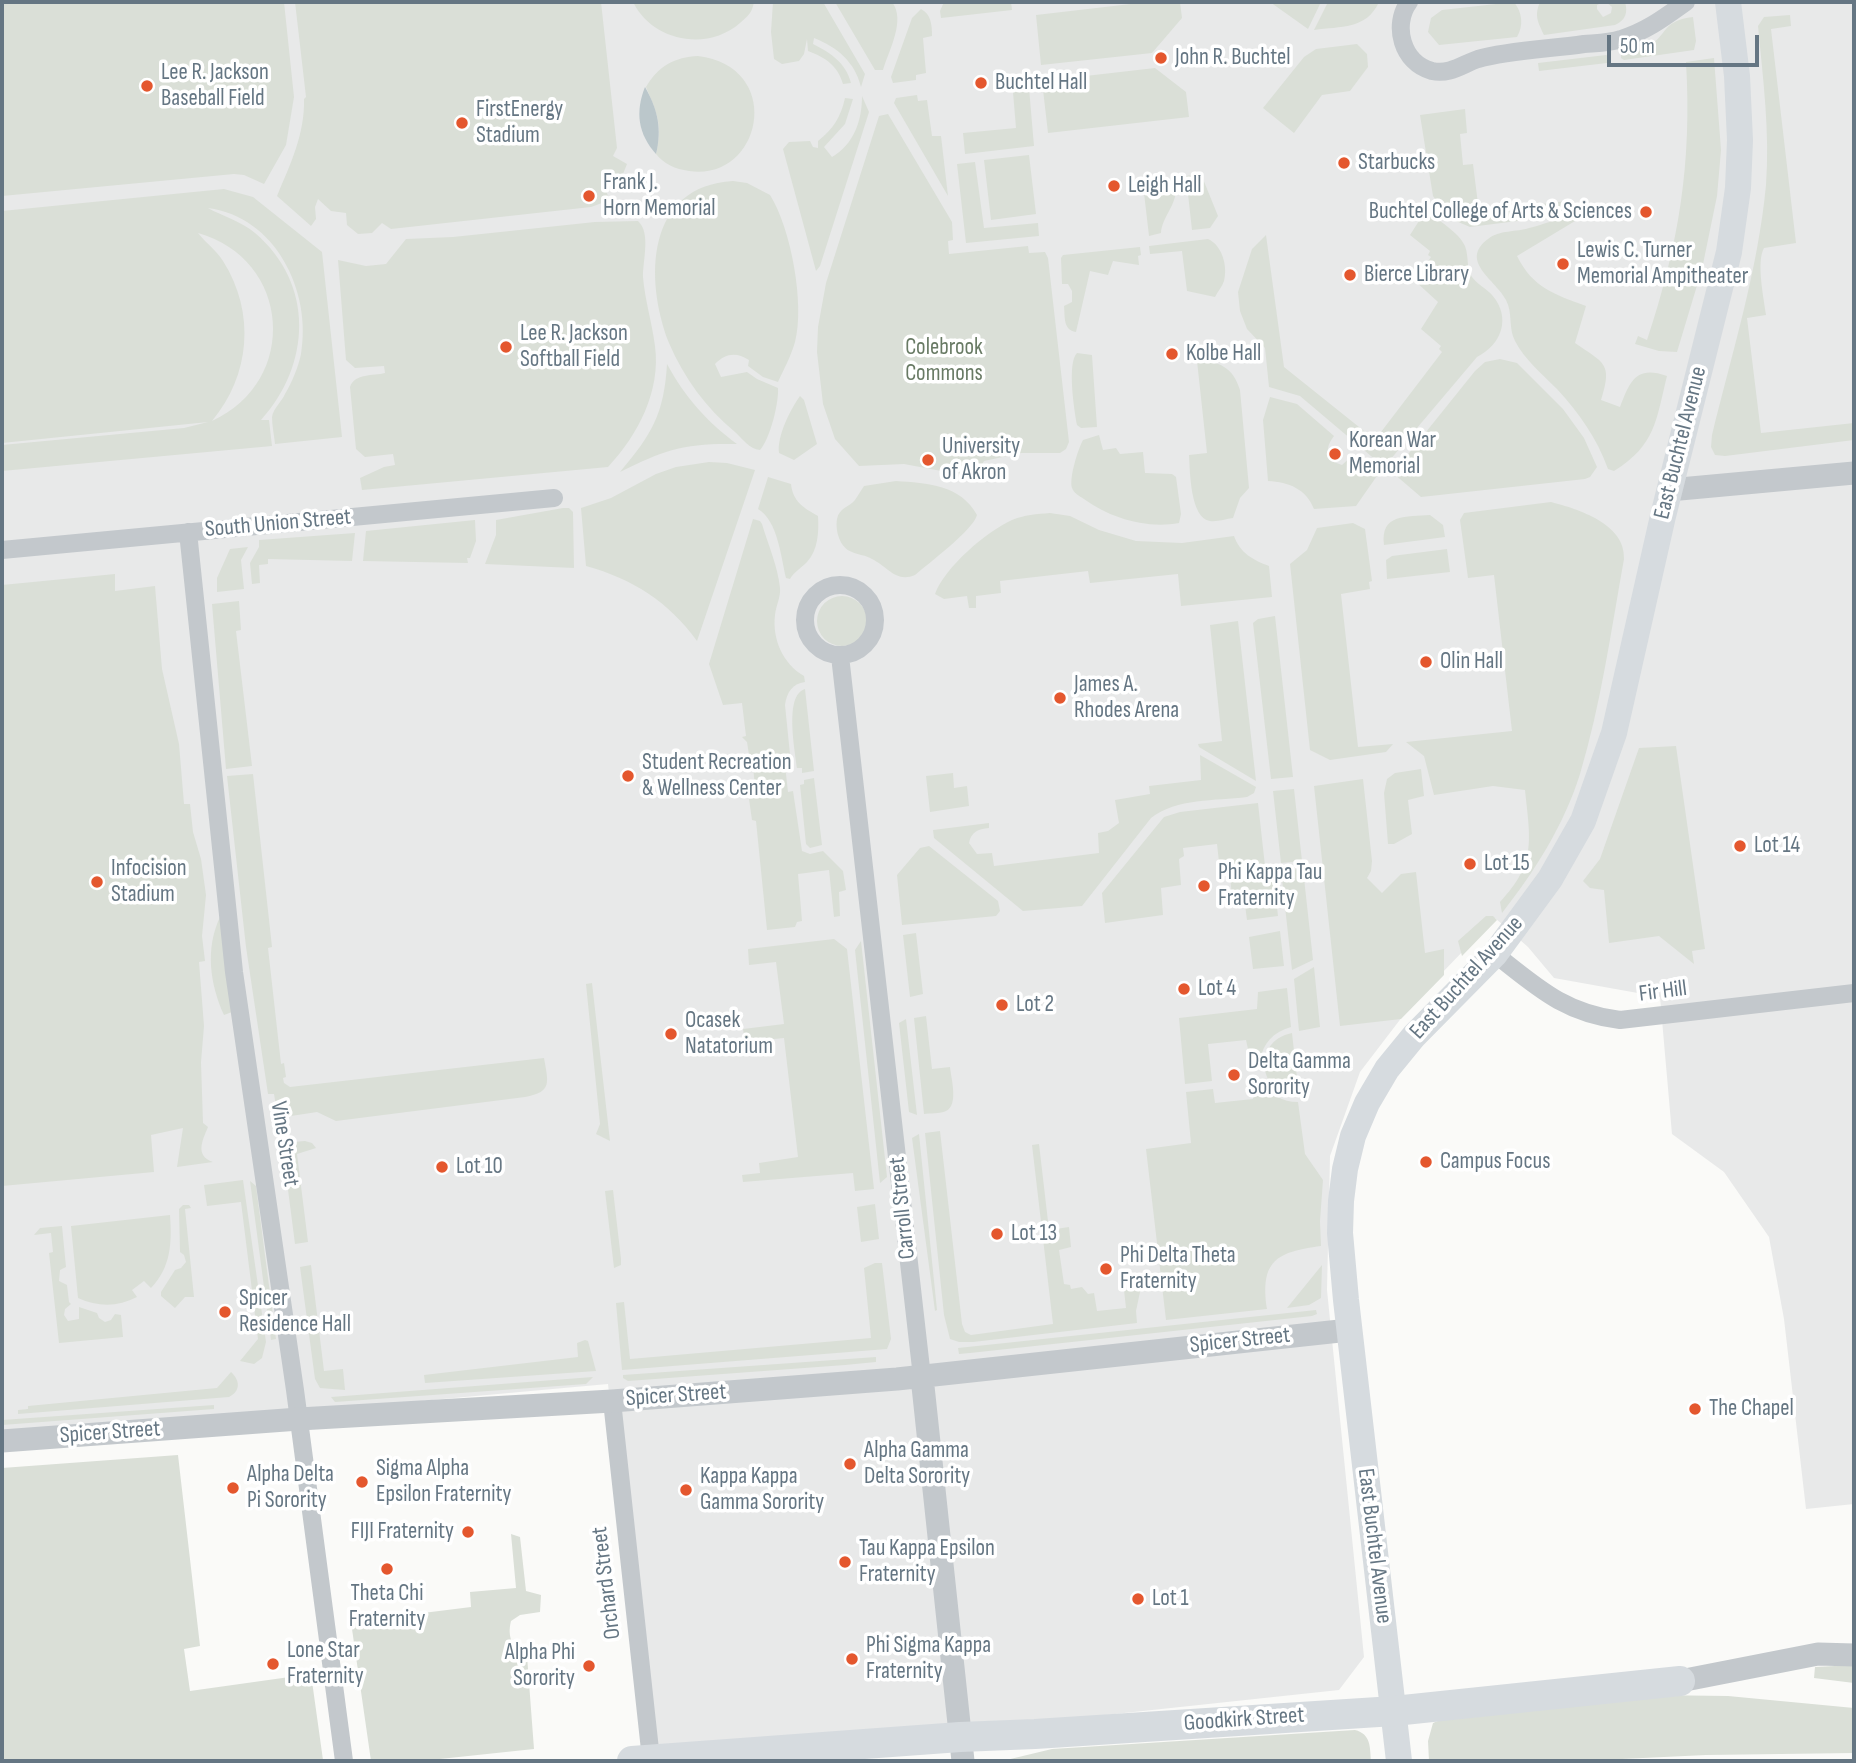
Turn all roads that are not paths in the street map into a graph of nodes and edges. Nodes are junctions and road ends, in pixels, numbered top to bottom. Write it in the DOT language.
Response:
graph roads {
  1 [pos="1409,2"];
  2 [pos="1686,2"];
  3 [pos="1728,2"];
  4 [pos="1854,473"];
  5 [pos="1669,490"];
  6 [pos="554,499"];
  7 [pos="188,532"];
  8 [pos="2,550"];
  9 [pos="840,656"];
  10 [pos="1494,954"];
  11 [pos="1854,993"];
  12 [pos="1349,1330"];
  13 [pos="922,1377"];
  14 [pos="612,1401"];
  15 [pos="299,1419"];
  16 [pos="2,1441"];
  17 [pos="1854,1655"];
  18 [pos="1680,1681"];
  19 [pos="1394,1711"];
  20 [pos="962,1749"];
  21 [pos="1398,1755"];
  22 [pos="641,1760"];
  23 [pos="344,1761"];
  1 -- 2 [label="street"];
  3 -- 5 [label="main road, East Buchtel Avenue"];
  4 -- 5 [label="street"];
  5 -- 10 [label="main road, East Buchtel Avenue"];
  6 -- 7 [label="street, South Union Street"];
  7 -- 8 [label="street, South Union Street"];
  7 -- 15 [label="street, Vine Street"];
  9 -- 9 [label="street"];
  9 -- 13 [label="street, Carroll Street"];
  10 -- 11 [label="street, Fir Hill"];
  10 -- 12 [label="main road, East Buchtel Avenue"];
  12 -- 13 [label="street, Spicer Street"];
  12 -- 19 [label="main road, East Buchtel Avenue"];
  13 -- 14 [label="street, Spicer Street"];
  13 -- 20 [label="street, Carroll Street"];
  14 -- 15 [label="street, Spicer Street"];
  14 -- 22 [label="street, Orchard Street"];
  15 -- 16 [label="street, Spicer Street"];
  15 -- 23 [label="street, Vine Street"];
  17 -- 18 [label="street, Goodkirk Street"];
  18 -- 19 [label="main road, Goodkirk Street"];
  19 -- 20 [label="main road, Goodkirk Street"];
  19 -- 21 [label="main road, East Buchtel Avenue"];
  20 -- 22 [label="main road, Goodkirk Street"];
}
